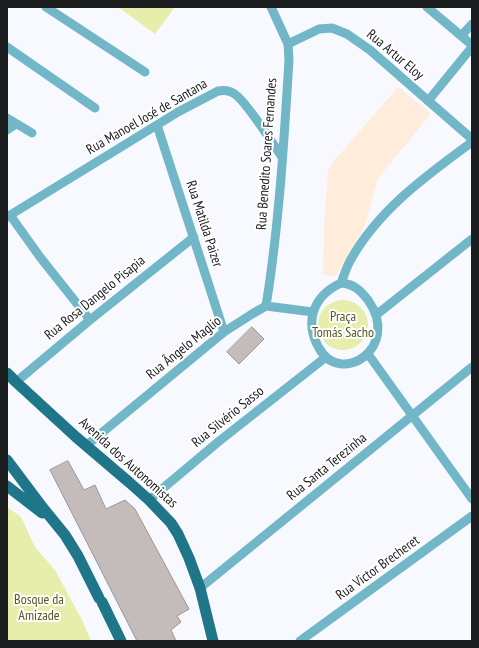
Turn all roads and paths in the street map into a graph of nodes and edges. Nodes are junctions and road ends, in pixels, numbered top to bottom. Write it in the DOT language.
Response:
graph roads {
  1 [pos="46,7"];
  2 [pos="271,7"];
  3 [pos="427,7"];
  4 [pos="472,24"];
  5 [pos="461,36"];
  6 [pos="288,44"];
  7 [pos="472,46"];
  8 [pos="7,47"];
  9 [pos="145,72"];
  10 [pos="428,101"];
  11 [pos="95,108"];
  12 [pos="7,118"];
  13 [pos="16,124"];
  14 [pos="157,125"];
  15 [pos="7,130"];
  16 [pos="32,133"];
  17 [pos="472,141"];
  18 [pos="282,157"];
  19 [pos="8,216"];
  20 [pos="194,237"];
  21 [pos="472,238"];
  22 [pos="341,283"];
  23 [pos="266,306"];
  24 [pos="313,312"];
  25 [pos="376,315"];
  26 [pos="90,320"];
  27 [pos="224,332"];
  28 [pos="368,354"];
  29 [pos="326,357"];
  30 [pos="472,367"];
  31 [pos="7,373"];
  32 [pos="11,380"];
  33 [pos="413,415"];
  34 [pos="87,445"];
  35 [pos="7,460"];
  36 [pos="7,486"];
  37 [pos="472,499"];
  38 [pos="149,500"];
  39 [pos="472,516"];
  40 [pos="54,522"];
  41 [pos="200,588"];
  42 [pos="121,641"];
  43 [pos="213,641"];
  44 [pos="300,641"];
  1 -- 9 [label="street"];
  2 -- 6 [label="street, Rua Benedito Soares Fernandes"];
  3 -- 5 [label="street"];
  4 -- 5 [label="street"];
  5 -- 7 [label="street"];
  6 -- 10 [label="street, Rua Artur Eloy"];
  6 -- 18 [label="street, Rua Benedito Soares Fernandes"];
  7 -- 10 [label="street"];
  8 -- 11 [label="street"];
  10 -- 17 [label="street, Rua Artur Eloy"];
  12 -- 13 [label="street"];
  13 -- 15 [label="street"];
  13 -- 16 [label="street"];
  14 -- 18 [label="street, Rua Manoel José de Santana"];
  14 -- 19 [label="street, Rua Manoel José de Santana"];
  14 -- 20 [label="street, Rua Matilda Paizer"];
  17 -- 22 [label="street"];
  18 -- 23 [label="street, Rua Benedito Soares Fernandes"];
  19 -- 26 [label="street"];
  20 -- 26 [label="street, Rua Rosa Dangelo Pisapia"];
  20 -- 27 [label="street, Rua Matilda Paizer"];
  21 -- 25 [label="street"];
  22 -- 24 [label="street"];
  22 -- 25 [label="street"];
  23 -- 24 [label="street"];
  23 -- 27 [label="street, Rua Ângelo Maglio"];
  24 -- 29 [label="street"];
  25 -- 28 [label="street"];
  26 -- 32 [label="street, Rua Rosa Dangelo Pisapia"];
  27 -- 34 [label="street, Rua Ângelo Maglio"];
  28 -- 29 [label="street"];
  28 -- 33 [label="street"];
  29 -- 38 [label="street, Rua Silvério Sasso"];
  30 -- 33 [label="street, Rua Santa Terezinha"];
  31 -- 32 [label="main road, Avenida dos Autonomistas"];
  32 -- 34 [label="main road, Avenida dos Autonomistas"];
  33 -- 37 [label="street"];
  33 -- 41 [label="street, Rua Santa Terezinha"];
  34 -- 38 [label="main road, Avenida dos Autonomistas"];
  35 -- 40 [label="main road"];
  36 -- 40 [label="main road"];
  38 -- 41 [label="main road, Avenida dos Autonomistas"];
  39 -- 44 [label="street, Rua Victor Brecheret"];
  40 -- 42 [label="main road"];
  41 -- 43 [label="main road, Avenida dos Autonomistas"];
}
